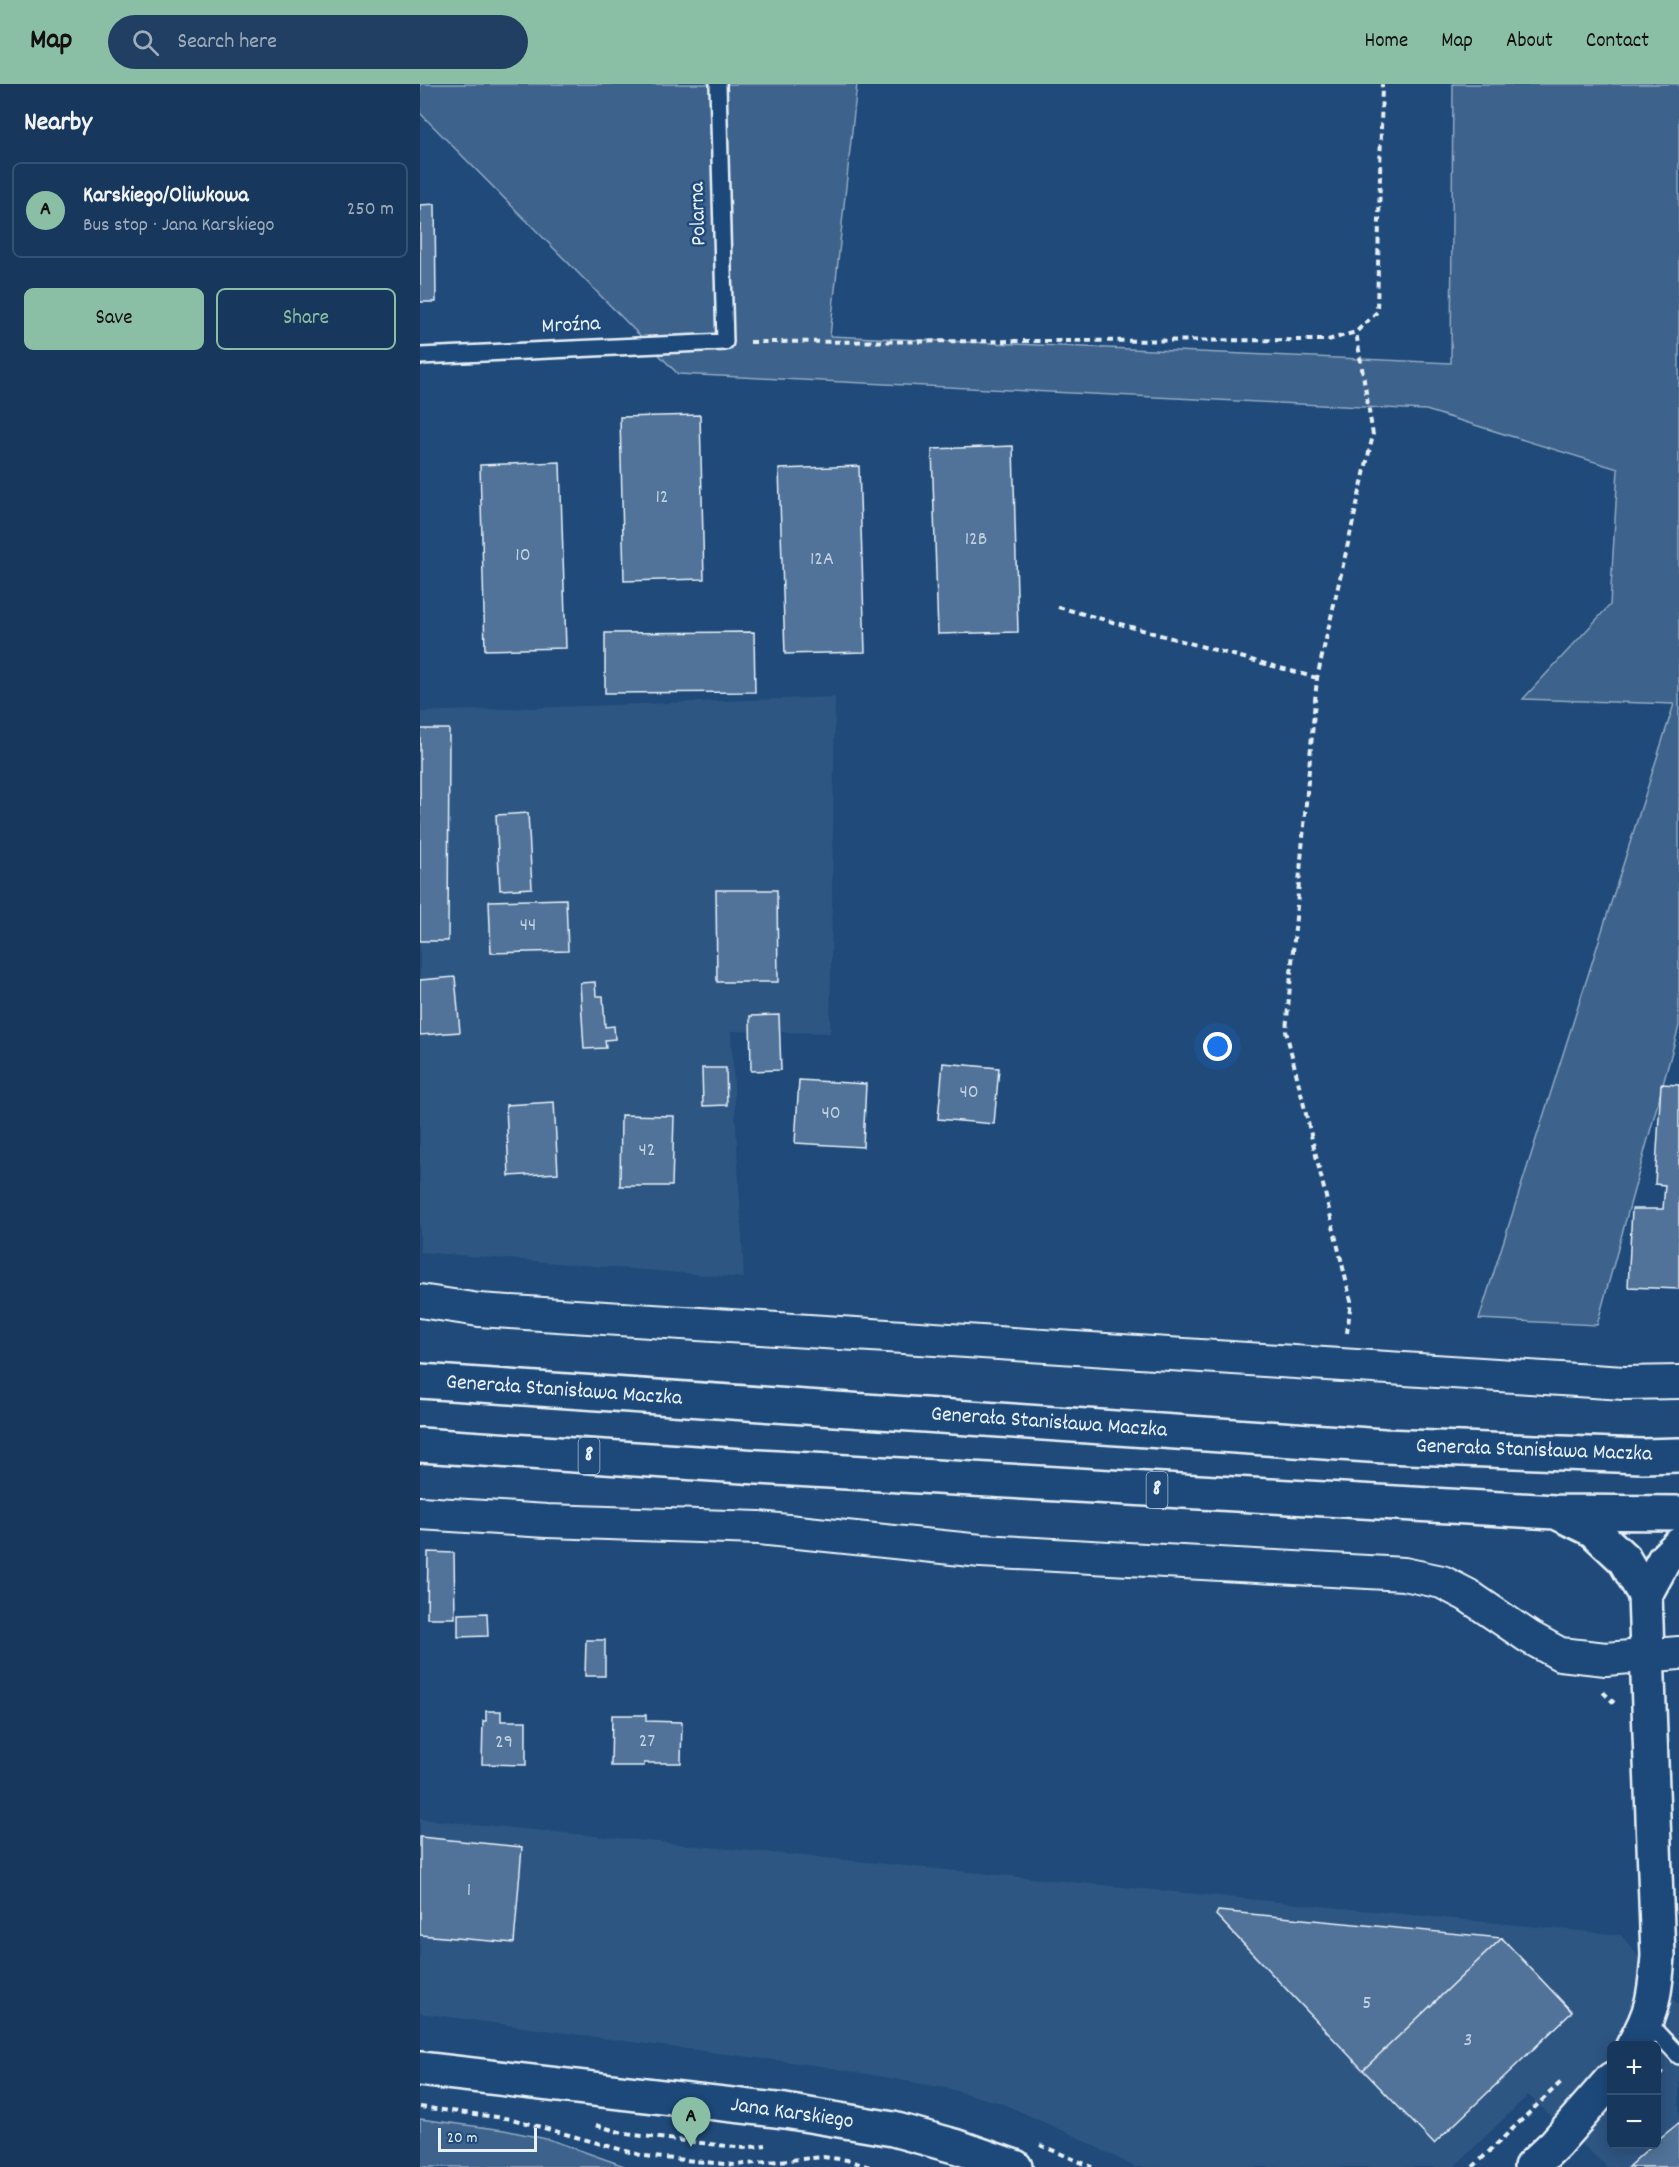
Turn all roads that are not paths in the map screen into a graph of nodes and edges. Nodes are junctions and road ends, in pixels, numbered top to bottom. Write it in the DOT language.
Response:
graph roads {
  1 [pos="718,84"];
  2 [pos="725,342"];
  3 [pos="420,356"];
  4 [pos="420,1301"];
  5 [pos="420,1382"];
  6 [pos="1679,1382"];
  7 [pos="420,1445"];
  8 [pos="1679,1455"];
  9 [pos="1555,1512"];
  10 [pos="420,1513"];
  11 [pos="1679,1513"];
  12 [pos="1679,1545"];
  13 [pos="1645,1595"];
  14 [pos="1679,1653"];
  15 [pos="1646,1655"];
  16 [pos="1640,2034"];
  17 [pos="1679,2055"];
  18 [pos="420,2069"];
  19 [pos="1607,2084"];
  20 [pos="1015,2167"];
  21 [pos="1531,2167"];
  1 -- 2 [label="lane, Polarna"];
  2 -- 3 [label="lane, Mroźna"];
  4 -- 6 [label="street"];
  5 -- 8 [label="main road, Generała Stanisława Maczka"];
  7 -- 9 [label="main road, 8"];
  9 -- 11 [label="main road, 8"];
  9 -- 13 [label="main road"];
  10 -- 15 [label="street"];
  12 -- 13 [label="main road"];
  13 -- 15 [label="main road"];
  14 -- 15 [label="street"];
  15 -- 16 [label="main road"];
  16 -- 17 [label="lane"];
  18 -- 20 [label="main road, Jana Karskiego"];
  19 -- 21 [label="main road"];
}
